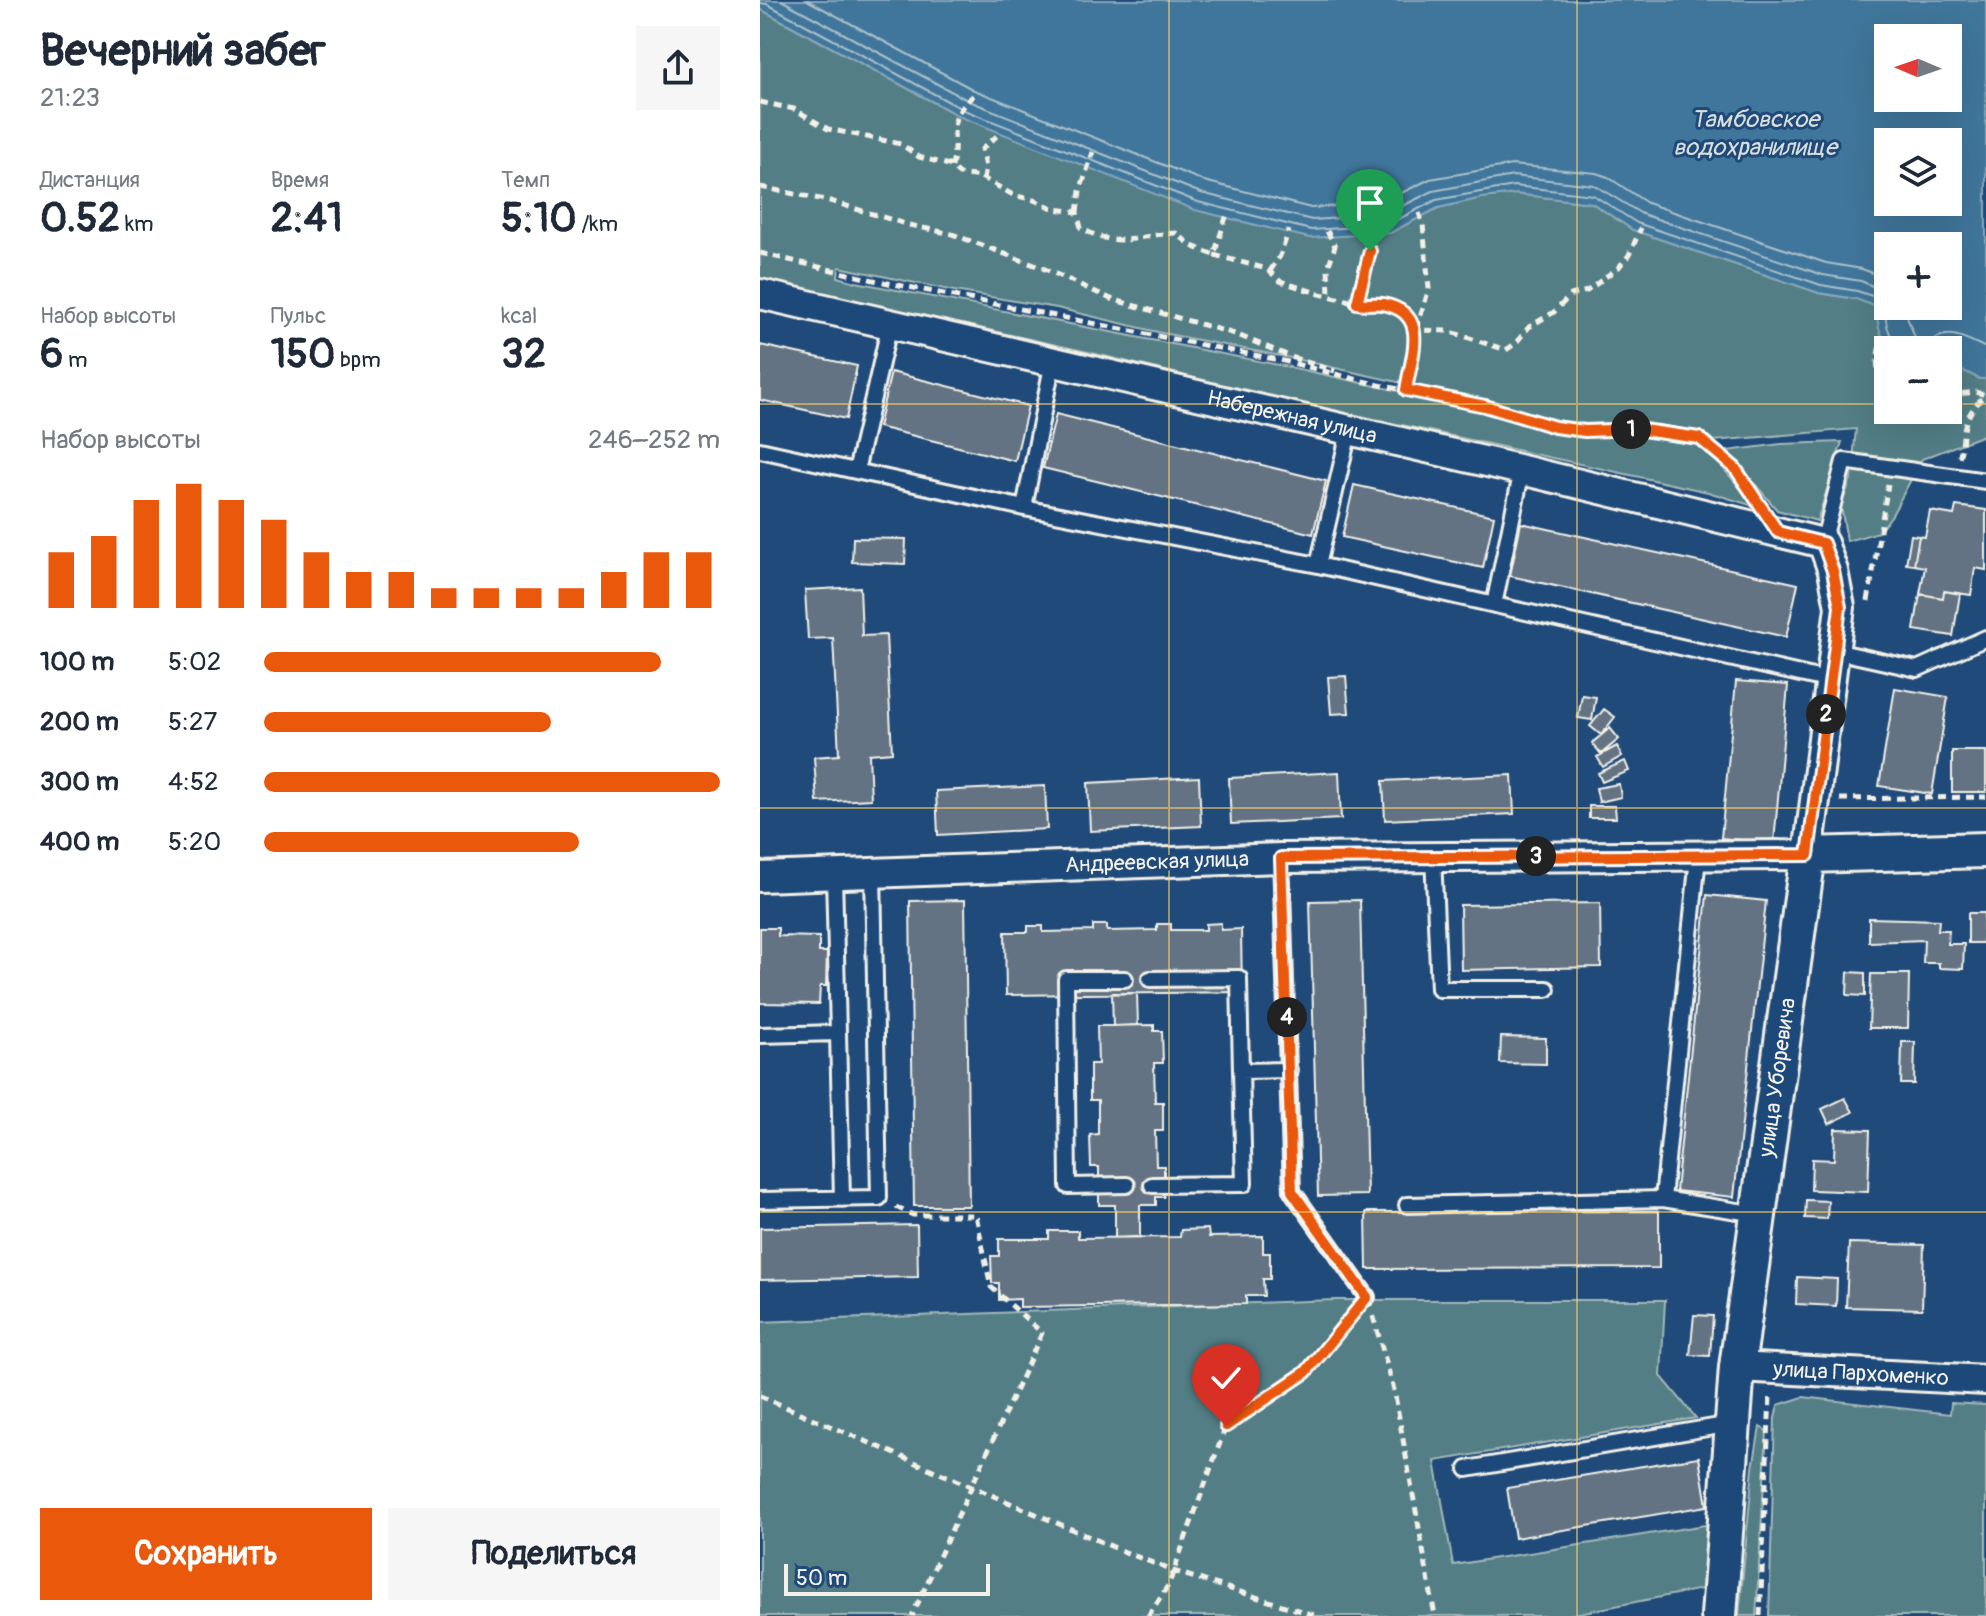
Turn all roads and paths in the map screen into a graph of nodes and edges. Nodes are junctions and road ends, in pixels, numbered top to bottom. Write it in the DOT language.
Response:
graph roads {
  1 [pos="976,93"];
  2 [pos="760,102"];
  3 [pos="998,135"];
  4 [pos="1093,152"];
  5 [pos="952,167"];
  6 [pos="984,179"];
  7 [pos="760,187"];
  8 [pos="1077,212"];
  9 [pos="1419,213"];
  10 [pos="1227,214"];
  11 [pos="1641,228"];
  12 [pos="1289,230"];
  13 [pos="1327,231"];
  14 [pos="1370,231"];
  15 [pos="760,253"];
  16 [pos="1214,255"];
  17 [pos="1270,271"];
  18 [pos="760,294"];
  19 [pos="1329,296"];
  20 [pos="1357,303"];
  21 [pos="890,324"];
  22 [pos="1416,330"];
  23 [pos="1053,361"];
  24 [pos="1363,380"];
  25 [pos="1406,390"];
  26 [pos="1962,394"];
  27 [pos="1986,395"];
  28 [pos="1349,432"];
  29 [pos="760,450"];
  30 [pos="1960,456"];
  31 [pos="1522,470"];
  32 [pos="856,471"];
  33 [pos="1986,481"];
  34 [pos="1024,508"];
  35 [pos="1778,532"];
  36 [pos="1823,543"];
  37 [pos="1318,565"];
  38 [pos="1494,605"];
  39 [pos="1986,638"];
  40 [pos="1835,651"];
  41 [pos="1831,681"];
  42 [pos="1986,797"];
  43 [pos="1815,799"];
  44 [pos="1986,850"];
  45 [pos="1808,855"];
  46 [pos="1433,856"];
  47 [pos="1698,857"];
  48 [pos="1281,858"];
  49 [pos="873,872"];
  50 [pos="834,875"];
  51 [pos="760,877"];
  52 [pos="1125,979"];
  53 [pos="1150,979"];
  54 [pos="1547,989"];
  55 [pos="838,1033"];
  56 [pos="760,1035"];
  57 [pos="1289,1070"];
  58 [pos="1241,1071"];
  59 [pos="1127,1185"];
  60 [pos="1152,1185"];
  61 [pos="879,1198"];
  62 [pos="842,1199"];
  63 [pos="1663,1199"];
  64 [pos="760,1200"];
  65 [pos="1407,1205"];
  66 [pos="1757,1214"];
  67 [pos="1367,1297"];
  68 [pos="1737,1367"];
  69 [pos="1986,1380"];
  70 [pos="760,1396"];
  71 [pos="1731,1424"];
  72 [pos="1467,1469"];
  73 [pos="971,1487"];
  74 [pos="1173,1571"];
  75 [pos="912,1616"];
  76 [pos="1148,1616"];
  77 [pos="1317,1616"];
  78 [pos="1435,1616"];
  79 [pos="1719,1616"];
  1 -- 5 [label="path"];
  2 -- 5 [label="path"];
  3 -- 6 [label="path"];
  4 -- 8 [label="path"];
  5 -- 6 [label="path"];
  6 -- 8 [label="path"];
  7 -- 24 [label="path"];
  8 -- 16 [label="path"];
  9 -- 22 [label="path"];
  10 -- 16 [label="path"];
  11 -- 22 [label="path"];
  12 -- 17 [label="path"];
  13 -- 19 [label="path"];
  14 -- 20 [label="path"];
  15 -- 24 [label="path"];
  16 -- 17 [label="path"];
  17 -- 19 [label="path"];
  18 -- 21 [label="street, Набережная улица"];
  19 -- 20 [label="path"];
  20 -- 22 [label="path"];
  21 -- 23 [label="street, Набережная улица"];
  21 -- 32 [label="lane"];
  22 -- 25 [label="path"];
  23 -- 28 [label="street, Набережная улица"];
  23 -- 34 [label="lane"];
  24 -- 25 [label="path"];
  25 -- 35 [label="path"];
  26 -- 27 [label="path"];
  27 -- 30 [label="path"];
  28 -- 31 [label="street, Набережная улица"];
  28 -- 37 [label="lane"];
  29 -- 32 [label="lane"];
  31 -- 35 [label="street, Набережная улица"];
  31 -- 38 [label="lane"];
  32 -- 34 [label="lane"];
  33 -- 36 [label="lane"];
  34 -- 37 [label="lane"];
  35 -- 36 [label="street, Набережная улица"];
  36 -- 40 [label="street, улица Уборевича"];
  37 -- 38 [label="lane"];
  38 -- 41 [label="lane"];
  39 -- 40 [label="lane"];
  40 -- 41 [label="street, улица Уборевича"];
  41 -- 43 [label="street, улица Уборевича"];
  42 -- 43 [label="path"];
  43 -- 45 [label="street, улица Уборевича"];
  44 -- 45 [label="street, Андреевская улица"];
  45 -- 47 [label="street, Андреевская улица"];
  45 -- 66 [label="street, улица Уборевича"];
  46 -- 47 [label="street, Андреевская улица"];
  46 -- 48 [label="street, Андреевская улица"];
  46 -- 54 [label="lane"];
  47 -- 63 [label="lane"];
  48 -- 49 [label="street, Андреевская улица"];
  48 -- 57 [label="lane"];
  49 -- 50 [label="street, Андреевская улица"];
  49 -- 61 [label="lane"];
  50 -- 51 [label="street, Андреевская улица"];
  50 -- 55 [label="lane"];
  52 -- 59 [label="lane"];
  53 -- 58 [label="lane"];
  55 -- 56 [label="lane"];
  55 -- 62 [label="lane"];
  57 -- 58 [label="lane"];
  57 -- 67 [label="lane"];
  58 -- 60 [label="lane"];
  61 -- 62 [label="lane"];
  61 -- 73 [label="path"];
  62 -- 64 [label="lane"];
  63 -- 65 [label="lane"];
  63 -- 66 [label="lane"];
  66 -- 68 [label="street, улица Уборевича"];
  67 -- 74 [label="path"];
  67 -- 78 [label="path"];
  68 -- 69 [label="street, улица Пархоменко"];
  68 -- 71 [label="street, улица Уборевича"];
  70 -- 73 [label="path"];
  71 -- 72 [label="lane"];
  71 -- 79 [label="street, улица Уборевича"];
  73 -- 74 [label="path"];
  73 -- 75 [label="path"];
  74 -- 76 [label="path"];
  74 -- 77 [label="path"];
}
